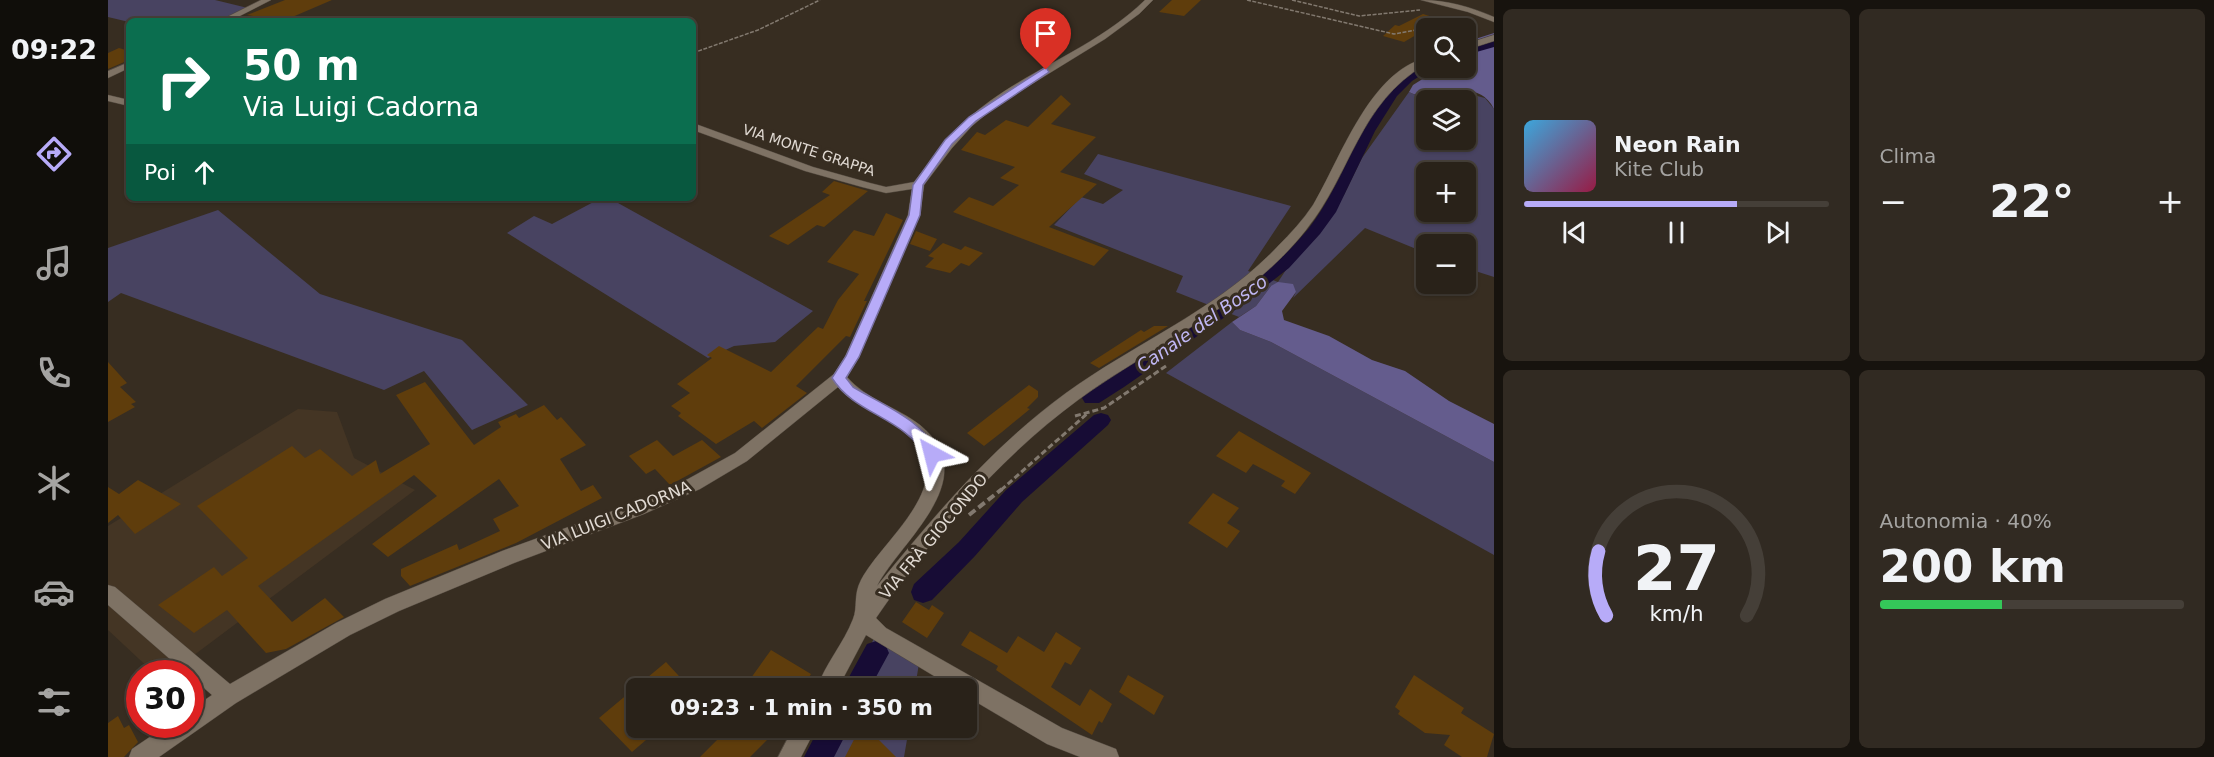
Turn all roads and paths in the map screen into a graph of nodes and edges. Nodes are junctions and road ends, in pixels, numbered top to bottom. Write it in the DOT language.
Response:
graph roads {
  1 [pos="267,0"];
  2 [pos="820,0"];
  3 [pos="1149,0"];
  4 [pos="1247,0"];
  5 [pos="1292,0"];
  6 [pos="1428,1"];
  7 [pos="229,18"];
  8 [pos="1494,20"];
  9 [pos="1416,27"];
  10 [pos="1494,27"];
  11 [pos="1477,34"];
  12 [pos="1494,38"];
  13 [pos="1476,44"];
  14 [pos="696,52"];
  15 [pos="126,66"];
  16 [pos="1416,66"];
  17 [pos="108,75"];
  18 [pos="108,98"];
  19 [pos="126,102"];
  20 [pos="696,127"];
  21 [pos="918,185"];
  22 [pos="1166,366"];
  23 [pos="839,378"];
  24 [pos="1089,412"];
  25 [pos="1068,417"];
  26 [pos="968,516"];
  27 [pos="108,593"];
  28 [pos="864,620"];
  29 [pos="832,678"];
  30 [pos="230,696"];
  31 [pos="204,714"];
  32 [pos="168,738"];
  33 [pos="799,738"];
  34 [pos="140,757"];
  35 [pos="789,757"];
  36 [pos="1108,757"];
  1 -- 7 [label="street"];
  2 -- 14 [label="path"];
  3 -- 21 [label="street"];
  4 -- 9 [label="path"];
  5 -- 6 [label="path"];
  6 -- 8 [label="street"];
  10 -- 11 [label="street"];
  12 -- 13 [label="street"];
  15 -- 17 [label="street"];
  16 -- 28 [label="street, VIA FRÀ GIOCONDO"];
  18 -- 19 [label="street"];
  20 -- 21 [label="street, VIA MONTE GRAPPA"];
  21 -- 23 [label="street, VIA LUIGI CADORNA"];
  22 -- 24 [label="path"];
  23 -- 28 [label="street"];
  23 -- 30 [label="street, VIA LUIGI CADORNA"];
  24 -- 25 [label="path"];
  24 -- 26 [label="path"];
  27 -- 30 [label="street"];
  28 -- 29 [label="street, VIA FRÀ GIOCONDO"];
  28 -- 36 [label="street"];
  30 -- 31 [label="street, VIA LUIGI CADORNA"];
  32 -- 34 [label="street, VIA LUIGI CADORNA"];
  33 -- 35 [label="street"];
}
